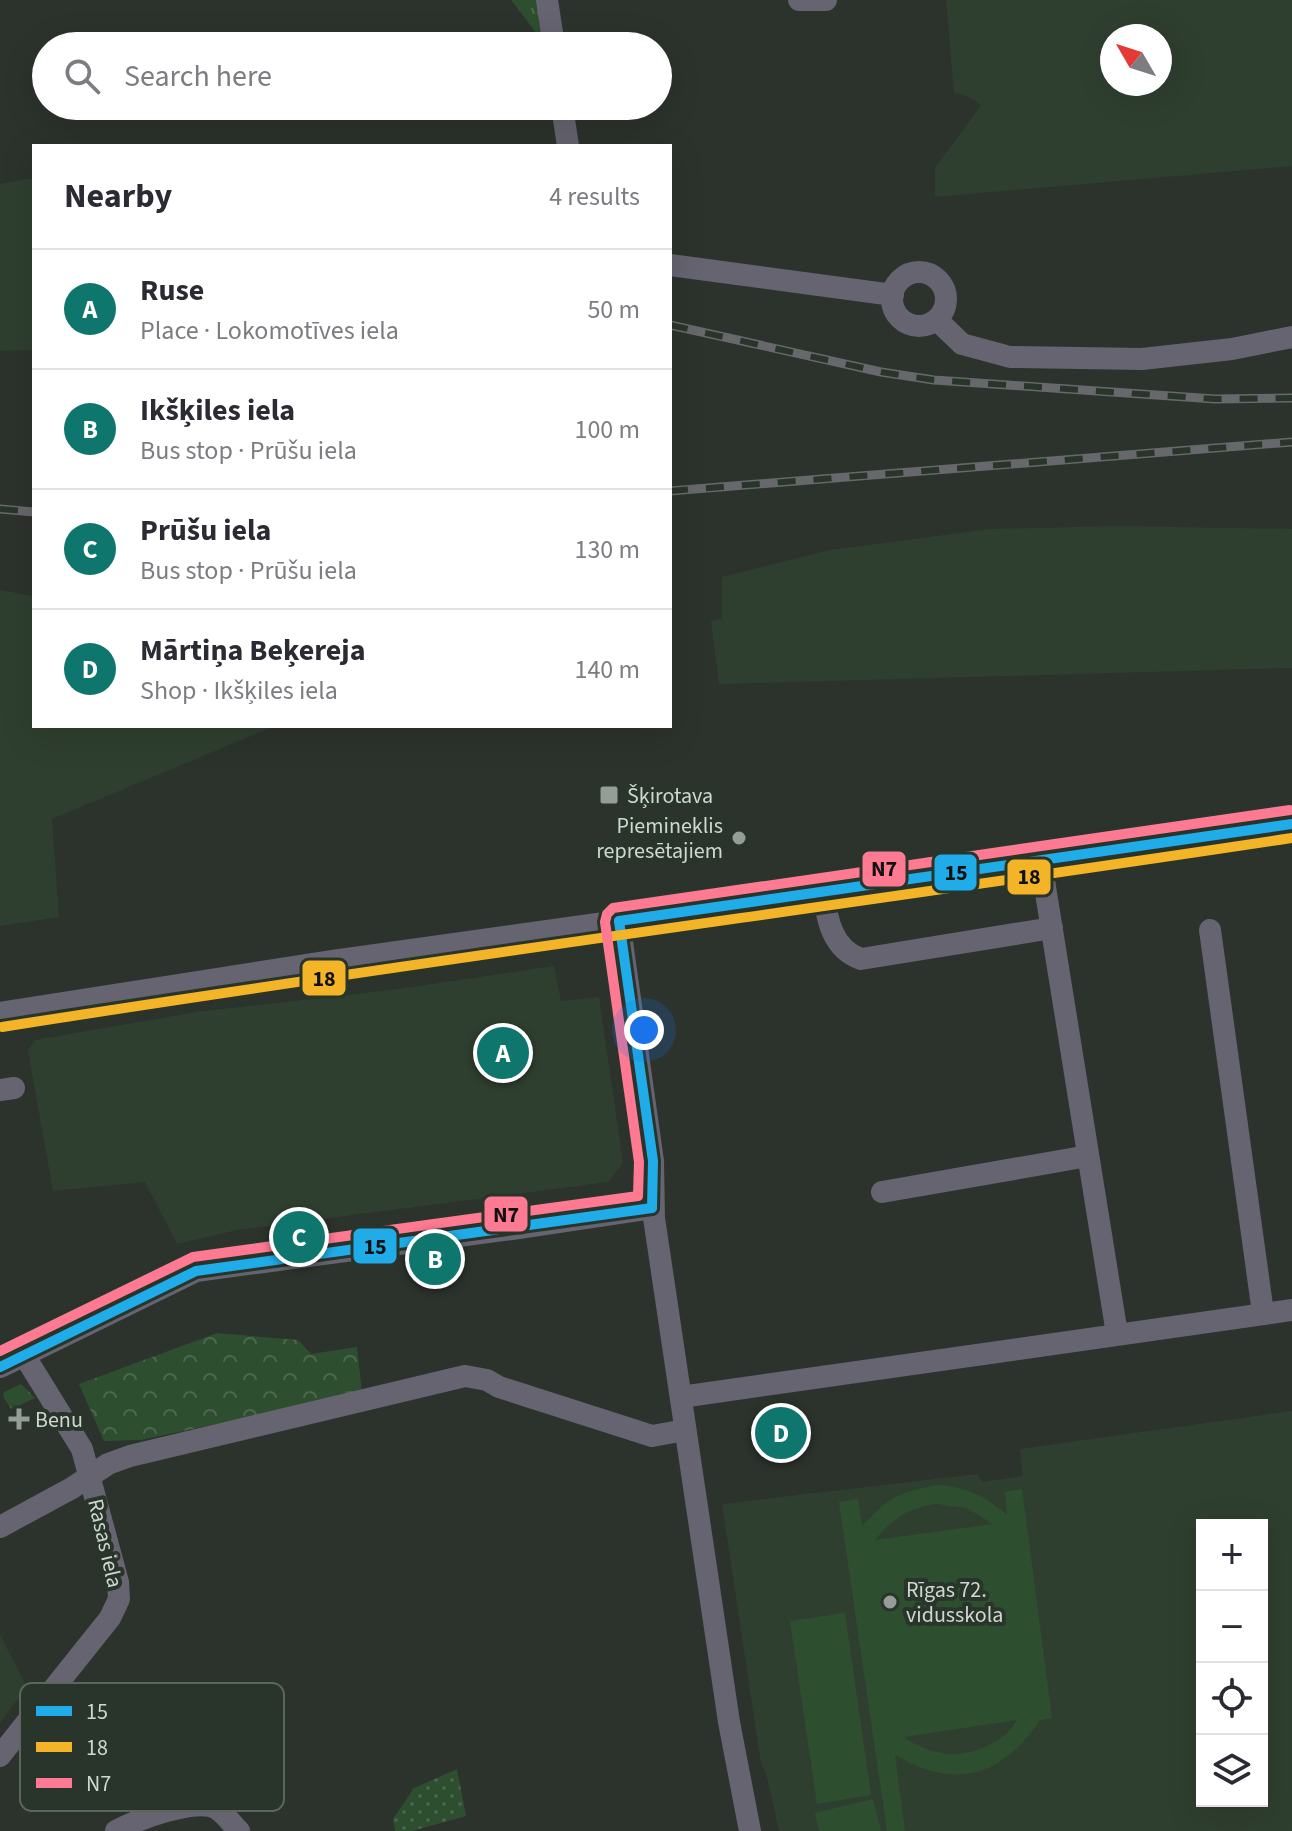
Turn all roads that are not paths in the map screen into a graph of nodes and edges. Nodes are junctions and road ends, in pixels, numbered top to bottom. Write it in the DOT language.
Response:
graph roads {
  1 [pos="547,0"];
  2 [pos="799,0"];
  3 [pos="826,0"];
  4 [pos="552,32"];
  5 [pos="564,120"];
  6 [pos="568,144"];
  7 [pos="672,265"];
  8 [pos="893,295"];
  9 [pos="937,320"];
  10 [pos="1292,337"];
  11 [pos="1292,824"];
  12 [pos="1041,862"];
  13 [pos="823,892"];
  14 [pos="619,921"];
  15 [pos="1052,928"];
  16 [pos="1205,938"];
  17 [pos="0,1013"];
  18 [pos="1088,1156"];
  19 [pos="882,1192"];
  20 [pos="652,1208"];
  21 [pos="1292,1310"];
  22 [pos="1263,1313"];
  23 [pos="1117,1334"];
  24 [pos="24,1355"];
  25 [pos="0,1367"];
  26 [pos="681,1397"];
  27 [pos="685,1430"];
  28 [pos="89,1476"];
  29 [pos="0,1527"];
  30 [pos="59,1683"];
  31 [pos="20,1731"];
  32 [pos="0,1756"];
  33 [pos="174,1811"];
  34 [pos="219,1811"];
  35 [pos="116,1831"];
  36 [pos="239,1831"];
  37 [pos="750,1831"];
  1 -- 4 [label="street"];
  2 -- 3 [label="street"];
  5 -- 6 [label="street"];
  7 -- 8 [label="street"];
  8 -- 9 [label="street"];
  8 -- 9 [label="street"];
  9 -- 10 [label="street"];
  11 -- 12 [label="street"];
  12 -- 13 [label="street"];
  12 -- 15 [label="street"];
  13 -- 14 [label="street"];
  13 -- 15 [label="street"];
  14 -- 17 [label="street"];
  14 -- 20 [label="street"];
  15 -- 18 [label="street"];
  16 -- 22 [label="street"];
  18 -- 19 [label="street"];
  18 -- 23 [label="street"];
  20 -- 24 [label="street"];
  20 -- 26 [label="street"];
  21 -- 22 [label="street"];
  22 -- 23 [label="street"];
  23 -- 26 [label="street"];
  24 -- 25 [label="street"];
  24 -- 28 [label="street, Rasas iela"];
  26 -- 27 [label="street"];
  27 -- 28 [label="street"];
  27 -- 37 [label="street"];
  28 -- 29 [label="street"];
  28 -- 30 [label="street, Rasas iela"];
  31 -- 32 [label="street, Rasas iela"];
  33 -- 35 [label="street"];
  34 -- 36 [label="street"];
}
